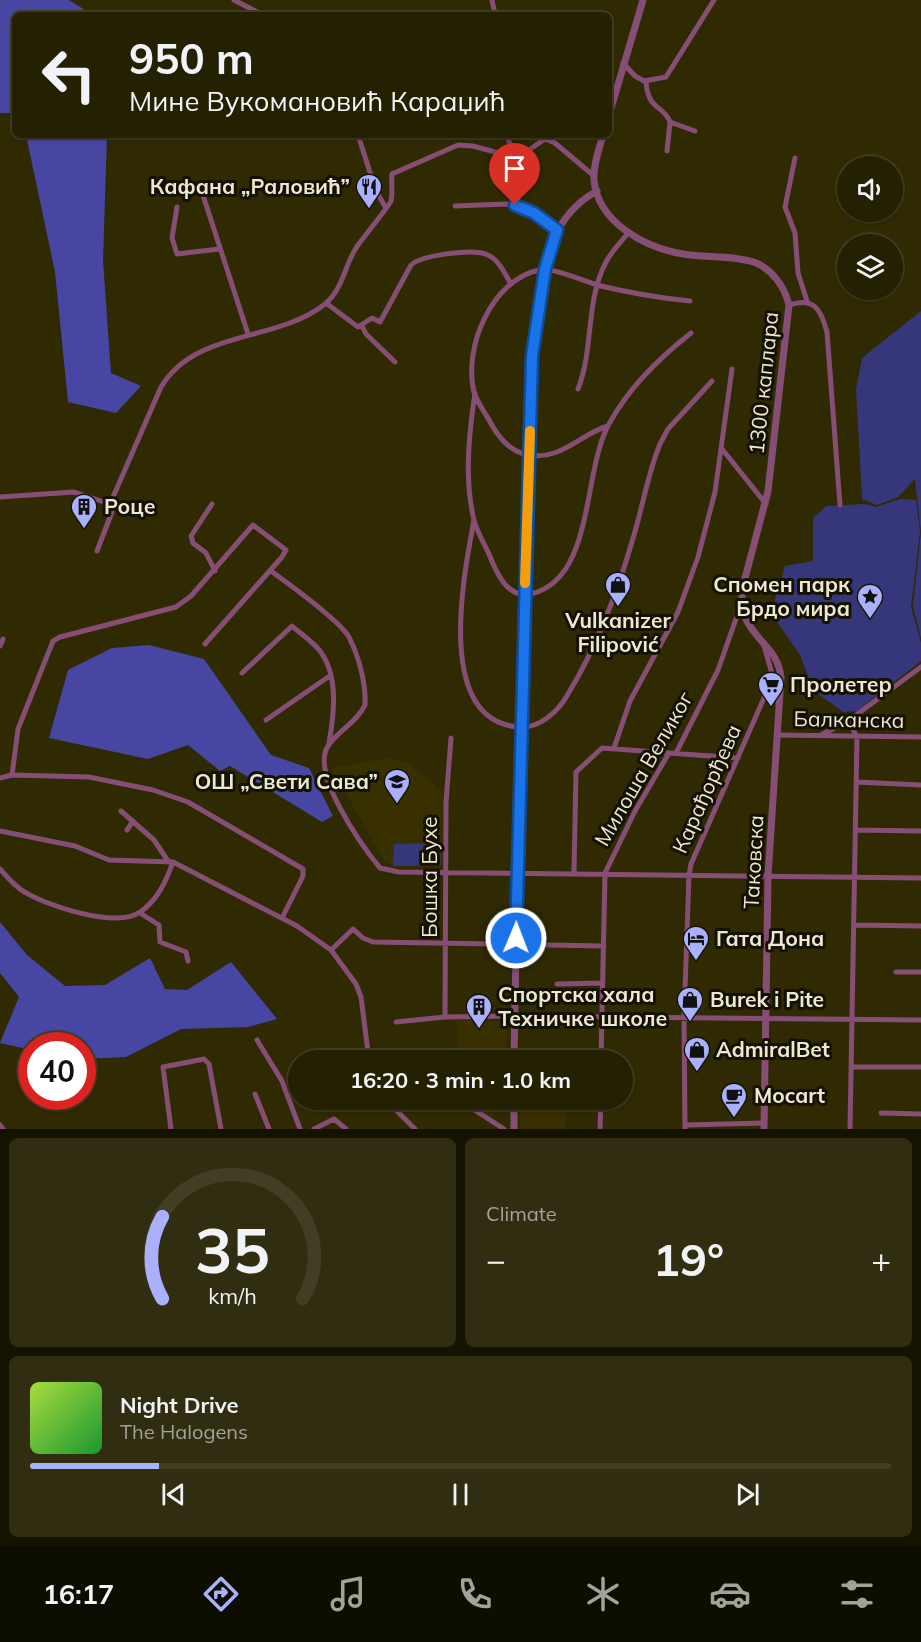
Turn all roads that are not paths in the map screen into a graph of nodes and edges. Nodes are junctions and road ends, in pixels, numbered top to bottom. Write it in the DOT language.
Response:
graph roads {
  1 [pos="234,0"];
  2 [pos="643,0"];
  3 [pos="714,0"];
  4 [pos="256,12"];
  5 [pos="623,63"];
  6 [pos="646,82"];
  7 [pos="612,104"];
  8 [pos="670,122"];
  9 [pos="695,131"];
  10 [pos="359,138"];
  11 [pos="508,138"];
  12 [pos="602,138"];
  13 [pos="667,151"];
  14 [pos="514,158"];
  15 [pos="795,158"];
  16 [pos="594,177"];
  17 [pos="200,186"];
  18 [pos="597,191"];
  19 [pos="455,206"];
  20 [pos="177,207"];
  21 [pos="386,208"];
  22 [pos="557,230"];
  23 [pos="628,233"];
  24 [pos="219,249"];
  25 [pos="545,269"];
  26 [pos="511,284"];
  27 [pos="597,285"];
  28 [pos="690,301"];
  29 [pos="807,302"];
  30 [pos="326,303"];
  31 [pos="789,305"];
  32 [pos="362,326"];
  33 [pos="691,333"];
  34 [pos="248,334"];
  35 [pos="395,362"];
  36 [pos="732,369"];
  37 [pos="712,381"];
  38 [pos="578,389"];
  39 [pos="475,393"];
  40 [pos="608,426"];
  41 [pos="722,449"];
  42 [pos="529,455"];
  43 [pos="0,498"];
  44 [pos="110,504"];
  45 [pos="212,504"];
  46 [pos="766,504"];
  47 [pos="840,505"];
  48 [pos="474,520"];
  49 [pos="97,550"];
  50 [pos="215,571"];
  51 [pos="271,571"];
  52 [pos="525,595"];
  53 [pos="742,609"];
  54 [pos="3,639"];
  55 [pos="205,644"];
  56 [pos="0,646"];
  57 [pos="764,646"];
  58 [pos="921,667"];
  59 [pos="242,673"];
  60 [pos="331,675"];
  61 [pos="266,720"];
  62 [pos="848,721"];
  63 [pos="520,727"];
  64 [pos="778,735"];
  65 [pos="818,737"];
  66 [pos="857,737"];
  67 [pos="921,737"];
  68 [pos="451,738"];
  69 [pos="328,745"];
  70 [pos="614,748"];
  71 [pos="669,753"];
  72 [pos="676,753"];
  73 [pos="738,758"];
  74 [pos="12,775"];
  75 [pos="0,778"];
  76 [pos="856,782"];
  77 [pos="921,784"];
  78 [pos="121,812"];
  79 [pos="133,822"];
  80 [pos="127,830"];
  81 [pos="855,830"];
  82 [pos="0,831"];
  83 [pos="921,831"];
  84 [pos="170,861"];
  85 [pos="0,869"];
  86 [pos="447,872"];
  87 [pos="574,872"];
  88 [pos="517,873"];
  89 [pos="605,873"];
  90 [pos="689,875"];
  91 [pos="768,876"];
  92 [pos="854,878"];
  93 [pos="921,878"];
  94 [pos="140,913"];
  95 [pos="282,918"];
  96 [pos="854,925"];
  97 [pos="921,926"];
  98 [pos="446,943"];
  99 [pos="516,945"];
  100 [pos="603,946"];
  101 [pos="331,950"];
  102 [pos="188,961"];
  103 [pos="896,972"];
  104 [pos="921,972"];
  105 [pos="603,983"];
  106 [pos="557,984"];
  107 [pos="445,1017"];
  108 [pos="514,1017"];
  109 [pos="602,1017"];
  110 [pos="684,1018"];
  111 [pos="766,1018"];
  112 [pos="921,1020"];
  113 [pos="396,1022"];
  114 [pos="852,1022"];
  115 [pos="257,1040"];
  116 [pos="368,1050"];
  117 [pos="514,1050"];
  118 [pos="601,1050"];
  119 [pos="851,1067"];
  120 [pos="921,1067"];
  121 [pos="255,1094"];
  122 [pos="396,1110"];
  123 [pos="475,1110"];
  124 [pos="514,1110"];
  125 [pos="600,1110"];
  126 [pos="882,1113"];
  127 [pos="921,1114"];
  128 [pos="0,1125"];
  129 [pos="764,1126"];
  130 [pos="685,1127"];
  131 [pos="3,1129"];
  132 [pos="171,1129"];
  133 [pos="220,1129"];
  134 [pos="269,1129"];
  135 [pos="300,1129"];
  136 [pos="314,1129"];
  137 [pos="345,1129"];
  138 [pos="415,1129"];
  139 [pos="504,1129"];
  140 [pos="514,1129"];
  141 [pos="600,1129"];
  142 [pos="850,1129"];
  1 -- 4 [label="street"];
  2 -- 5 [label="street"];
  3 -- 6 [label="street"];
  5 -- 6 [label="street"];
  5 -- 7 [label="street"];
  6 -- 8 [label="street"];
  8 -- 9 [label="street"];
  8 -- 13 [label="street"];
  10 -- 21 [label="street"];
  11 -- 14 [label="street"];
  12 -- 16 [label="street"];
  14 -- 16 [label="street"];
  14 -- 21 [label="street"];
  15 -- 29 [label="street, 1300 каплара"];
  16 -- 18 [label="street, 1300 каплара"];
  17 -- 24 [label="street"];
  18 -- 22 [label="street"];
  18 -- 23 [label="street, 1300 каплара"];
  19 -- 22 [label="street"];
  20 -- 24 [label="street"];
  21 -- 30 [label="street"];
  22 -- 25 [label="street"];
  23 -- 27 [label="street"];
  23 -- 31 [label="street, 1300 каплара"];
  24 -- 34 [label="street"];
  25 -- 26 [label="street"];
  25 -- 27 [label="street"];
  25 -- 42 [label="street"];
  26 -- 32 [label="street"];
  26 -- 39 [label="street"];
  27 -- 28 [label="street"];
  27 -- 38 [label="street"];
  29 -- 31 [label="street"];
  29 -- 47 [label="street, 1300 каплара"];
  30 -- 32 [label="street"];
  30 -- 34 [label="street"];
  31 -- 46 [label="street, 1300 каплара"];
  32 -- 35 [label="street"];
  33 -- 40 [label="street"];
  34 -- 44 [label="street"];
  36 -- 41 [label="street"];
  37 -- 63 [label="street"];
  39 -- 42 [label="street"];
  39 -- 48 [label="street"];
  40 -- 42 [label="street"];
  40 -- 52 [label="street"];
  41 -- 46 [label="street"];
  41 -- 70 [label="street"];
  42 -- 52 [label="street"];
  43 -- 44 [label="street"];
  44 -- 49 [label="street"];
  45 -- 50 [label="street"];
  46 -- 53 [label="street, 1300 каплара"];
  48 -- 52 [label="street"];
  48 -- 63 [label="street"];
  50 -- 51 [label="street"];
  50 -- 74 [label="street"];
  51 -- 55 [label="street"];
  51 -- 69 [label="street"];
  52 -- 63 [label="street"];
  53 -- 57 [label="street, Таковска"];
  53 -- 72 [label="street, Милоша Великог"];
  54 -- 56 [label="street"];
  57 -- 64 [label="street, Таковска"];
  57 -- 73 [label="street, Карађорђева"];
  58 -- 62 [label="street"];
  59 -- 60 [label="street"];
  60 -- 61 [label="street"];
  60 -- 69 [label="street"];
  62 -- 65 [label="street"];
  62 -- 66 [label="street"];
  63 -- 88 [label="street"];
  64 -- 65 [label="street, Балканска"];
  64 -- 91 [label="street, Таковска"];
  65 -- 66 [label="street, Балканска"];
  66 -- 67 [label="street, Балканска"];
  66 -- 76 [label="street"];
  68 -- 86 [label="street, Бошка Бухе"];
  69 -- 86 [label="street"];
  70 -- 71 [label="street"];
  70 -- 87 [label="street"];
  71 -- 72 [label="street, Милоша Великог"];
  71 -- 89 [label="street, Милоша Великог"];
  72 -- 73 [label="street"];
  73 -- 90 [label="street, Карађорђева"];
  74 -- 75 [label="street"];
  74 -- 95 [label="street"];
  76 -- 77 [label="street"];
  76 -- 81 [label="street"];
  78 -- 79 [label="street"];
  79 -- 80 [label="street"];
  79 -- 84 [label="street"];
  81 -- 83 [label="street"];
  81 -- 92 [label="street"];
  82 -- 84 [label="street"];
  84 -- 94 [label="street"];
  84 -- 95 [label="street"];
  85 -- 94 [label="street"];
  86 -- 88 [label="street"];
  86 -- 98 [label="street, Бошка Бухе"];
  87 -- 88 [label="street"];
  87 -- 89 [label="street"];
  88 -- 99 [label="street"];
  89 -- 90 [label="street"];
  89 -- 100 [label="street, Милоша Великог"];
  90 -- 91 [label="street"];
  90 -- 110 [label="street, Карађорђева"];
  91 -- 92 [label="street"];
  91 -- 111 [label="street, Таковска"];
  92 -- 93 [label="street"];
  92 -- 96 [label="street"];
  94 -- 102 [label="street"];
  95 -- 101 [label="street"];
  96 -- 97 [label="street"];
  96 -- 114 [label="street"];
  98 -- 99 [label="street"];
  98 -- 101 [label="street"];
  98 -- 107 [label="street, Бошка Бухе"];
  99 -- 100 [label="street"];
  99 -- 108 [label="street"];
  100 -- 105 [label="street, Милоша Великог"];
  101 -- 116 [label="street"];
  103 -- 104 [label="street"];
  105 -- 106 [label="street"];
  105 -- 109 [label="street, Милоша Великог"];
  107 -- 108 [label="street"];
  107 -- 113 [label="street"];
  108 -- 109 [label="street"];
  108 -- 117 [label="street"];
  109 -- 110 [label="street"];
  109 -- 118 [label="street, Милоша Великог"];
  110 -- 111 [label="street"];
  110 -- 130 [label="street, Карађорђева"];
  111 -- 114 [label="street"];
  111 -- 129 [label="street, Таковска"];
  112 -- 114 [label="street"];
  114 -- 119 [label="street"];
  115 -- 135 [label="street"];
  119 -- 120 [label="street"];
  119 -- 142 [label="street"];
  121 -- 134 [label="street"];
  122 -- 138 [label="street"];
  123 -- 139 [label="street"];
  124 -- 140 [label="street"];
  125 -- 141 [label="street"];
  126 -- 127 [label="street"];
  128 -- 131 [label="street"];
  129 -- 130 [label="street"];
  132 -- 133 [label="street"];
  136 -- 137 [label="street"];
}
